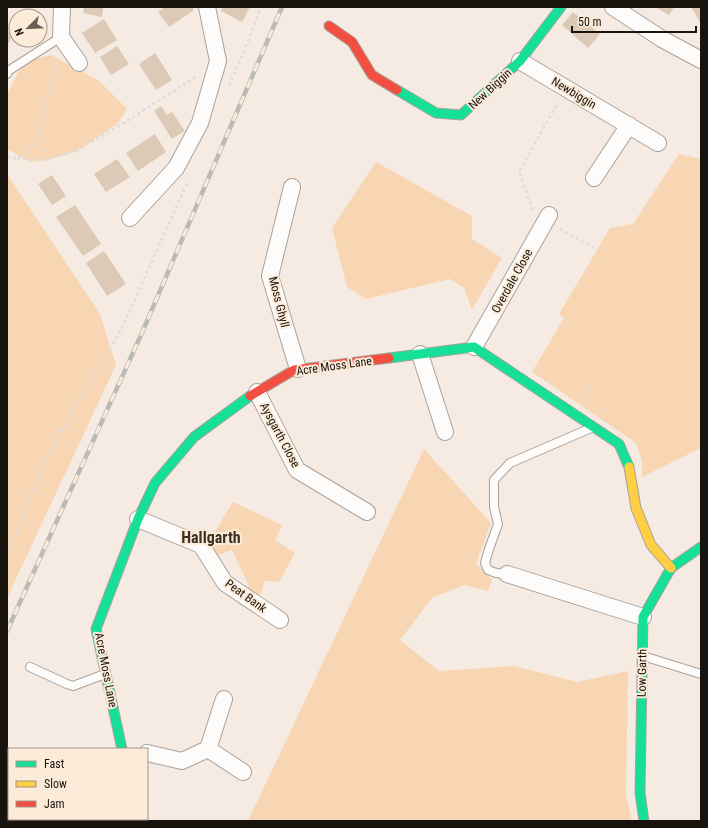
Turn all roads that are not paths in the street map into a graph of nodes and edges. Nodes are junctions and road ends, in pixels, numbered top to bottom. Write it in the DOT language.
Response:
graph roads {
  1 [pos="62,7"];
  2 [pos="207,7"];
  3 [pos="561,7"];
  4 [pos="613,7"];
  5 [pos="329,26"];
  6 [pos="61,37"];
  7 [pos="701,60"];
  8 [pos="520,61"];
  9 [pos="79,63"];
  10 [pos="7,74"];
  11 [pos="629,125"];
  12 [pos="658,143"];
  13 [pos="594,178"];
  14 [pos="292,187"];
  15 [pos="130,218"];
  16 [pos="545,222"];
  17 [pos="474,347"];
  18 [pos="420,354"];
  19 [pos="298,369"];
  20 [pos="257,392"];
  21 [pos="593,427"];
  22 [pos="445,432"];
  23 [pos="367,512"];
  24 [pos="138,519"];
  25 [pos="701,548"];
  26 [pos="671,568"];
  27 [pos="507,574"];
  28 [pos="644,617"];
  29 [pos="280,620"];
  30 [pos="642,656"];
  31 [pos="30,667"];
  32 [pos="106,674"];
  33 [pos="701,674"];
  34 [pos="224,699"];
  35 [pos="125,748"];
  36 [pos="208,749"];
  37 [pos="148,753"];
  38 [pos="243,772"];
  39 [pos="644,821"];
  1 -- 6 [label="street"];
  2 -- 15 [label="street"];
  3 -- 8 [label="street, New Biggin"];
  4 -- 7 [label="street"];
  5 -- 8 [label="street, New Biggin"];
  6 -- 9 [label="street"];
  6 -- 10 [label="lane"];
  8 -- 11 [label="street, Newbiggin"];
  11 -- 12 [label="street, Newbiggin"];
  11 -- 13 [label="street"];
  14 -- 19 [label="street, Moss Ghyll"];
  16 -- 17 [label="street, Overdale Close"];
  17 -- 18 [label="street, Acre Moss Lane"];
  17 -- 21 [label="street"];
  18 -- 19 [label="street, Acre Moss Lane"];
  18 -- 22 [label="street"];
  19 -- 20 [label="street, Acre Moss Lane"];
  20 -- 23 [label="street, Aysgarth Close"];
  20 -- 24 [label="street, Acre Moss Lane"];
  21 -- 26 [label="street"];
  21 -- 27 [label="lane"];
  24 -- 29 [label="street, Peat Bank"];
  24 -- 32 [label="street, Acre Moss Lane"];
  25 -- 26 [label="street, Low Garth"];
  26 -- 28 [label="street, Low Garth"];
  27 -- 28 [label="street"];
  28 -- 30 [label="street, Low Garth"];
  30 -- 33 [label="lane"];
  30 -- 39 [label="street, Low Garth"];
  31 -- 32 [label="lane"];
  32 -- 35 [label="street, Acre Moss Lane"];
  34 -- 36 [label="street"];
  36 -- 37 [label="street"];
  36 -- 38 [label="street"];
}
